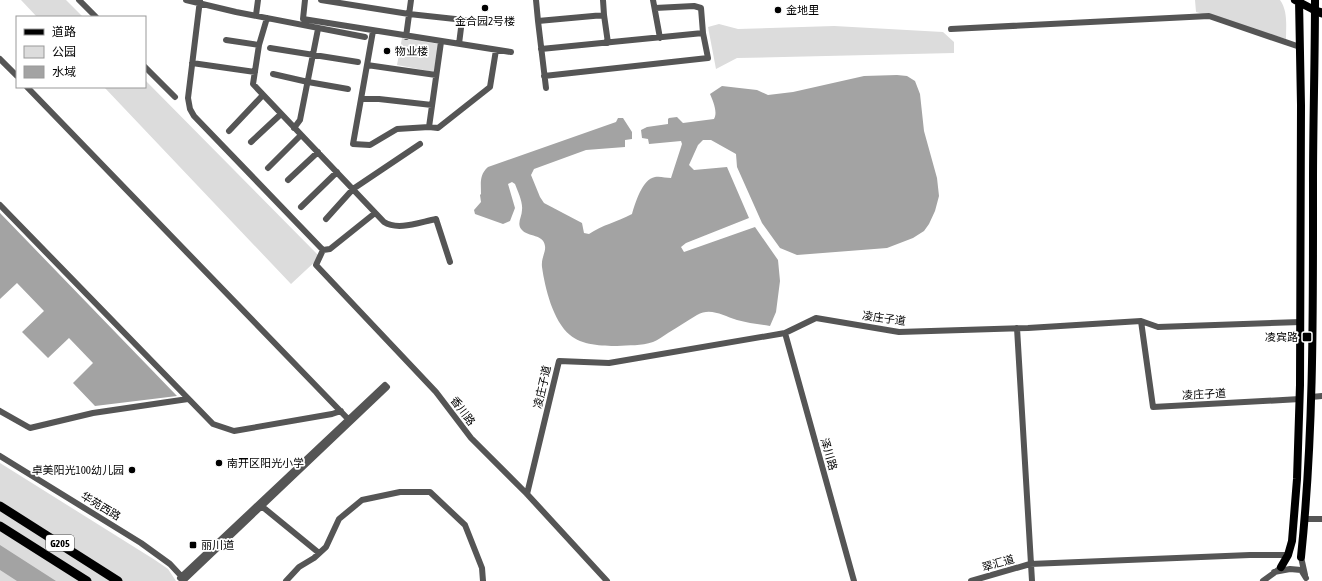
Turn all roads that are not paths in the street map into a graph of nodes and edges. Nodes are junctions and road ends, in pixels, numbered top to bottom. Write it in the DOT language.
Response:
graph roads {
  1 [pos="79,0"];
  2 [pos="186,0"];
  3 [pos="258,0"];
  4 [pos="305,0"];
  5 [pos="320,0"];
  6 [pos="411,0"];
  7 [pos="536,0"];
  8 [pos="603,0"];
  9 [pos="653,0"];
  10 [pos="1315,0"];
  11 [pos="1297,1"];
  12 [pos="200,2"];
  13 [pos="655,8"];
  14 [pos="1320,13"];
  15 [pos="409,14"];
  16 [pos="256,15"];
  17 [pos="604,15"];
  18 [pos="95,16"];
  19 [pos="267,18"];
  20 [pos="462,20"];
  21 [pos="538,21"];
  22 [pos="492,23"];
  23 [pos="318,29"];
  24 [pos="951,29"];
  25 [pos="373,31"];
  26 [pos="703,33"];
  27 [pos="365,37"];
  28 [pos="406,37"];
  29 [pos="660,38"];
  30 [pos="226,40"];
  31 [pos="441,42"];
  32 [pos="608,43"];
  33 [pos="460,44"];
  34 [pos="259,45"];
  35 [pos="1300,47"];
  36 [pos="270,48"];
  37 [pos="541,49"];
  38 [pos="496,50"];
  39 [pos="511,52"];
  40 [pos="313,55"];
  41 [pos="0,59"];
  42 [pos="358,62"];
  43 [pos="192,63"];
  44 [pos="367,65"];
  45 [pos="146,68"];
  46 [pos="255,72"];
  47 [pos="274,74"];
  48 [pos="16,75"];
  49 [pos="436,75"];
  50 [pos="544,76"];
  51 [pos="308,82"];
  52 [pos="28,88"];
  53 [pos="546,88"];
  54 [pos="348,89"];
  55 [pos="263,95"];
  56 [pos="175,97"];
  57 [pos="361,99"];
  58 [pos="432,104"];
  59 [pos="281,114"];
  60 [pos="429,127"];
  61 [pos="294,128"];
  62 [pos="229,131"];
  63 [pos="301,135"];
  64 [pos="251,142"];
  65 [pos="420,144"];
  66 [pos="318,152"];
  67 [pos="268,168"];
  68 [pos="337,172"];
  69 [pos="288,180"];
  70 [pos="353,189"];
  71 [pos="0,205"];
  72 [pos="301,207"];
  73 [pos="375,213"];
  74 [pos="326,218"];
  75 [pos="323,250"];
  76 [pos="450,262"];
  77 [pos="1141,321"];
  78 [pos="1301,322"];
  79 [pos="1017,328"];
  80 [pos="785,333"];
  81 [pos="386,386"];
  82 [pos="1322,396"];
  83 [pos="1311,397"];
  84 [pos="188,399"];
  85 [pos="1300,399"];
  86 [pos="0,411"];
  87 [pos="341,411"];
  88 [pos="350,420"];
  89 [pos="0,458"];
  90 [pos="527,494"];
  91 [pos="260,505"];
  92 [pos="0,506"];
  93 [pos="1305,519"];
  94 [pos="1322,519"];
  95 [pos="0,526"];
  96 [pos="319,553"];
  97 [pos="1288,555"];
  98 [pos="1301,557"];
  99 [pos="1030,564"];
  100 [pos="1278,570"];
  101 [pos="182,580"];
  102 [pos="1306,580"];
  103 [pos="87,581"];
  104 [pos="118,581"];
  105 [pos="286,581"];
  106 [pos="483,581"];
  107 [pos="607,581"];
  108 [pos="854,581"];
  109 [pos="971,581"];
  110 [pos="1032,581"];
  111 [pos="1263,581"];
  1 -- 18 [label="street"];
  2 -- 12 [label="street"];
  3 -- 16 [label="street"];
  4 -- 25 [label="street"];
  5 -- 15 [label="street"];
  6 -- 15 [label="street"];
  7 -- 21 [label="street"];
  8 -- 17 [label="street"];
  9 -- 13 [label="street"];
  10 -- 14 [label="main road"];
  11 -- 14 [label="main road"];
  11 -- 35 [label="main road"];
  12 -- 16 [label="street"];
  12 -- 43 [label="street"];
  13 -- 26 [label="street"];
  13 -- 29 [label="street"];
  14 -- 83 [label="main road"];
  15 -- 20 [label="street"];
  15 -- 28 [label="street"];
  16 -- 19 [label="street"];
  17 -- 21 [label="street"];
  17 -- 32 [label="street"];
  19 -- 23 [label="street"];
  19 -- 34 [label="street"];
  20 -- 22 [label="street"];
  20 -- 33 [label="street"];
  21 -- 37 [label="street"];
  23 -- 27 [label="street"];
  23 -- 40 [label="street"];
  24 -- 35 [label="street"];
  25 -- 28 [label="street"];
  25 -- 44 [label="street"];
  26 -- 29 [label="street"];
  26 -- 50 [label="street"];
  28 -- 31 [label="street"];
  29 -- 32 [label="street"];
  30 -- 34 [label="street"];
  31 -- 33 [label="street"];
  31 -- 49 [label="street"];
  32 -- 37 [label="street"];
  33 -- 38 [label="street"];
  34 -- 46 [label="street"];
  35 -- 78 [label="main road"];
  36 -- 40 [label="street"];
  37 -- 50 [label="street"];
  38 -- 39 [label="street"];
  38 -- 60 [label="street"];
  40 -- 42 [label="street"];
  40 -- 51 [label="street"];
  41 -- 48 [label="street"];
  43 -- 46 [label="street"];
  43 -- 75 [label="street"];
  44 -- 49 [label="street"];
  44 -- 57 [label="street"];
  45 -- 56 [label="street"];
  46 -- 55 [label="street"];
  47 -- 51 [label="street"];
  49 -- 58 [label="street"];
  50 -- 53 [label="street"];
  51 -- 54 [label="street"];
  51 -- 61 [label="street"];
  52 -- 87 [label="street"];
  55 -- 59 [label="street"];
  55 -- 62 [label="street"];
  57 -- 58 [label="street"];
  57 -- 60 [label="street"];
  58 -- 60 [label="street"];
  59 -- 61 [label="street"];
  59 -- 64 [label="street"];
  61 -- 63 [label="street"];
  63 -- 66 [label="street"];
  63 -- 67 [label="street"];
  65 -- 70 [label="street"];
  66 -- 68 [label="street"];
  66 -- 69 [label="street"];
  68 -- 70 [label="street"];
  68 -- 72 [label="street"];
  70 -- 73 [label="street"];
  70 -- 74 [label="street"];
  71 -- 84 [label="street"];
  73 -- 75 [label="street"];
  73 -- 76 [label="street"];
  75 -- 90 [label="street, 香川路"];
  77 -- 78 [label="street"];
  77 -- 79 [label="street, 凌庄子道"];
  77 -- 85 [label="street, 凌庄子道"];
  78 -- 85 [label="main road"];
  79 -- 80 [label="street, 凌庄子道"];
  79 -- 99 [label="street"];
  80 -- 90 [label="street, 凌庄子道"];
  80 -- 108 [label="street, 泽川路"];
  81 -- 88 [label="street"];
  82 -- 83 [label="street"];
  83 -- 93 [label="main road"];
  84 -- 86 [label="street"];
  84 -- 87 [label="street"];
  85 -- 97 [label="main road"];
  87 -- 88 [label="street"];
  88 -- 91 [label="street"];
  89 -- 101 [label="street, 华苑西路"];
  90 -- 107 [label="street, 香川路"];
  91 -- 96 [label="street"];
  91 -- 101 [label="street"];
  92 -- 104 [label="highway, G205"];
  93 -- 94 [label="street"];
  93 -- 98 [label="main road"];
  95 -- 103 [label="highway, G205"];
  96 -- 105 [label="street"];
  96 -- 106 [label="street"];
  97 -- 99 [label="street, 翠汇道"];
  97 -- 100 [label="main road"];
  98 -- 102 [label="street"];
  99 -- 109 [label="street, 翠汇道"];
  99 -- 110 [label="street"];
  100 -- 102 [label="street"];
  100 -- 111 [label="street"];
}
